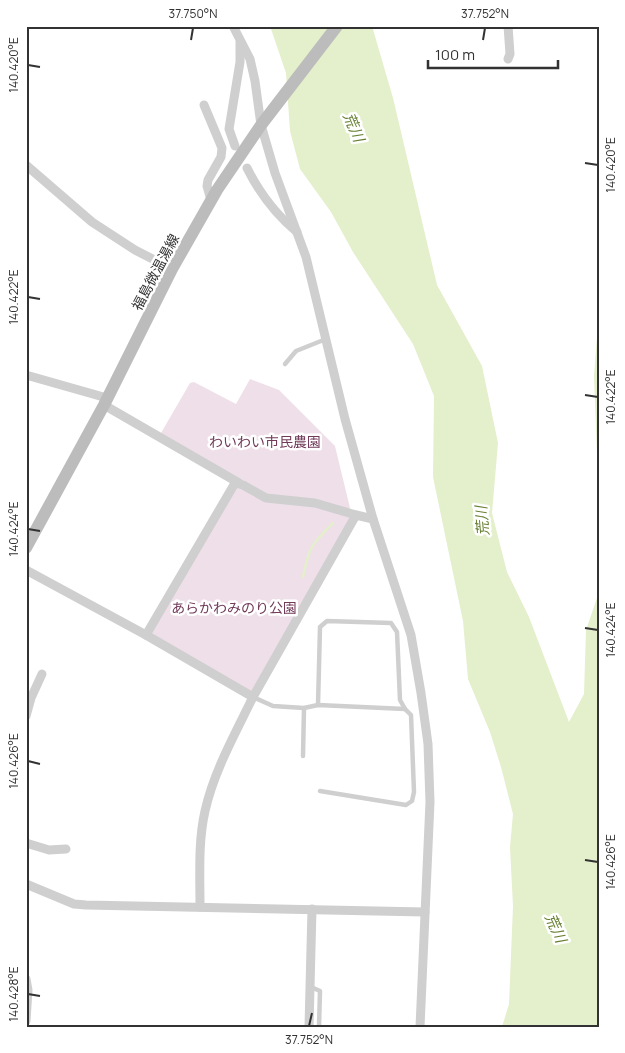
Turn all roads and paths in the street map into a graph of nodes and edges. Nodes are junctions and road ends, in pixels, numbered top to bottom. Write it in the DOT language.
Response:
graph roads {
  1 [pos="233,26"];
  2 [pos="337,26"];
  3 [pos="508,26"];
  4 [pos="240,39"];
  5 [pos="508,58"];
  6 [pos="204,105"];
  7 [pos="261,125"];
  8 [pos="236,146"];
  9 [pos="26,165"];
  10 [pos="247,168"];
  11 [pos="211,200"];
  12 [pos="298,233"];
  13 [pos="172,269"];
  14 [pos="326,339"];
  15 [pos="285,364"];
  16 [pos="26,375"];
  17 [pos="105,401"];
  18 [pos="239,483"];
  19 [pos="356,515"];
  20 [pos="373,519"];
  21 [pos="26,548"];
  22 [pos="26,570"];
  23 [pos="146,635"];
  24 [pos="42,674"];
  25 [pos="253,697"];
  26 [pos="318,705"];
  27 [pos="304,708"];
  28 [pos="404,709"];
  29 [pos="26,716"];
  30 [pos="303,756"];
  31 [pos="320,791"];
  32 [pos="26,843"];
  33 [pos="66,849"];
  34 [pos="26,884"];
  35 [pos="200,907"];
  36 [pos="312,909"];
  37 [pos="425,912"];
  38 [pos="26,979"];
  39 [pos="310,986"];
  40 [pos="26,1021"];
  41 [pos="309,1027"];
  42 [pos="319,1027"];
  43 [pos="420,1027"];
  1 -- 4 [label="street"];
  2 -- 7 [label="main road, 福島微温湯線"];
  3 -- 5 [label="street"];
  4 -- 7 [label="street"];
  4 -- 8 [label="street"];
  6 -- 11 [label="street"];
  7 -- 11 [label="main road, 福島微温湯線"];
  7 -- 12 [label="street"];
  9 -- 13 [label="street"];
  10 -- 12 [label="street"];
  11 -- 13 [label="main road, 福島微温湯線"];
  12 -- 14 [label="street"];
  13 -- 17 [label="main road, 福島微温湯線"];
  14 -- 15 [label="lane"];
  14 -- 20 [label="street"];
  16 -- 17 [label="street"];
  17 -- 18 [label="street"];
  17 -- 21 [label="main road, 福島微温湯線"];
  18 -- 19 [label="street"];
  18 -- 23 [label="street"];
  19 -- 20 [label="street"];
  19 -- 25 [label="street"];
  20 -- 37 [label="street"];
  22 -- 23 [label="street"];
  23 -- 25 [label="street"];
  24 -- 29 [label="street"];
  25 -- 27 [label="lane"];
  25 -- 35 [label="street"];
  26 -- 27 [label="lane"];
  26 -- 28 [label="lane"];
  26 -- 28 [label="lane"];
  27 -- 30 [label="lane"];
  28 -- 31 [label="lane"];
  32 -- 33 [label="street"];
  34 -- 35 [label="street"];
  35 -- 36 [label="street"];
  36 -- 37 [label="street"];
  36 -- 39 [label="street"];
  37 -- 43 [label="street"];
  38 -- 40 [label="street"];
  39 -- 41 [label="street"];
  39 -- 42 [label="lane"];
}
